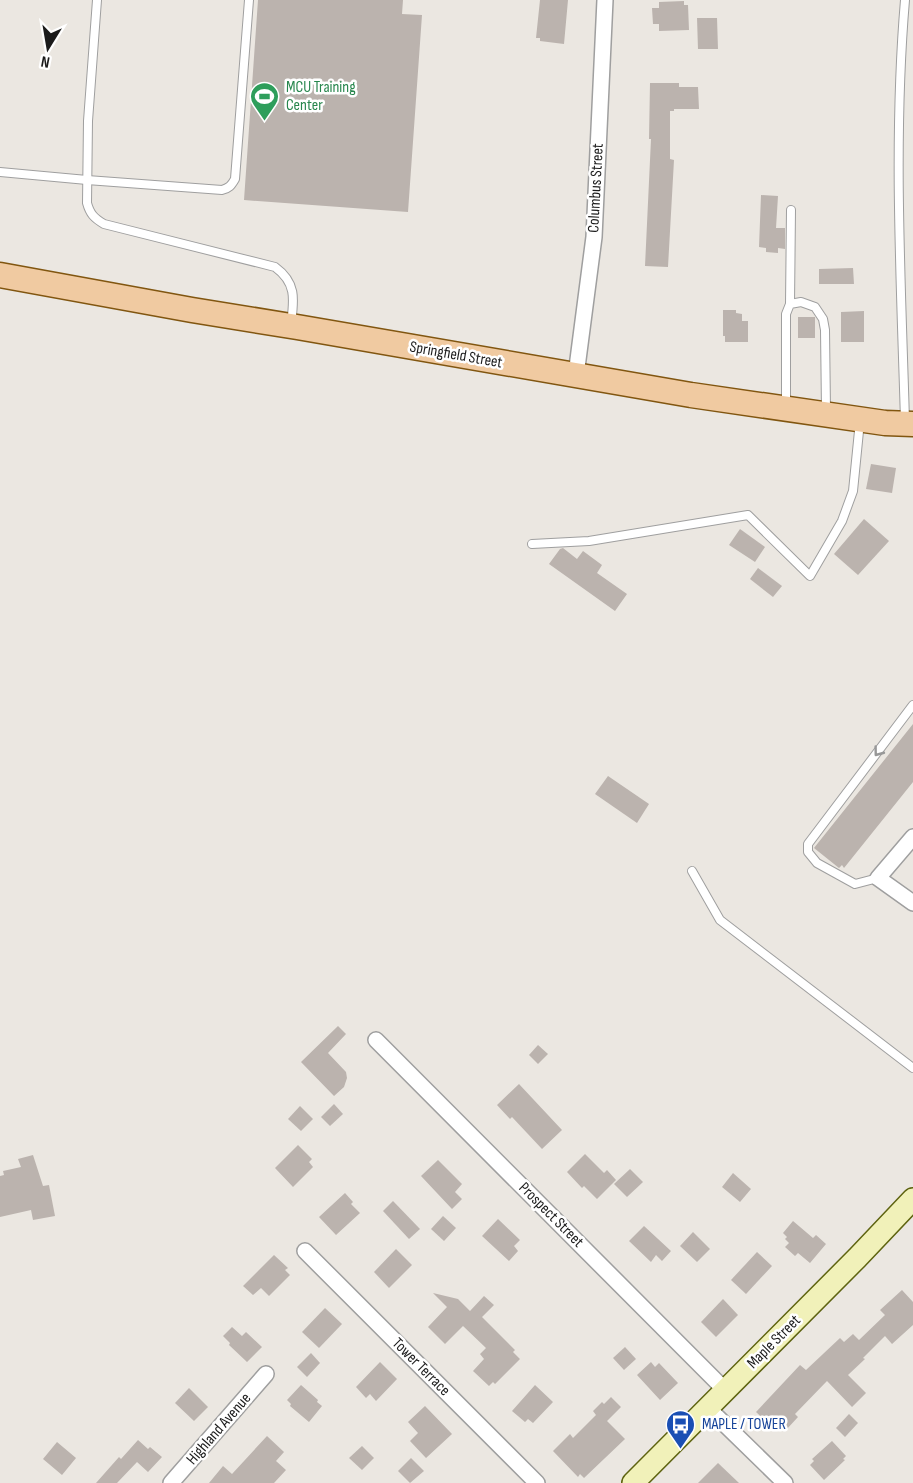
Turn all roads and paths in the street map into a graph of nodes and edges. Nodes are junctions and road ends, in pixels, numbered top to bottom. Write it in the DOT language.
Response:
graph roads {
  1 [pos="98,0"];
  2 [pos="249,0"];
  3 [pos="605,0"];
  4 [pos="905,0"];
  5 [pos="0,172"];
  6 [pos="87,180"];
  7 [pos="790,210"];
  8 [pos="0,275"];
  9 [pos="790,304"];
  10 [pos="291,326"];
  11 [pos="576,375"];
  12 [pos="786,409"];
  13 [pos="826,414"];
  14 [pos="860,419"];
  15 [pos="909,424"];
  16 [pos="532,544"];
  17 [pos="913,705"];
  18 [pos="913,837"];
  19 [pos="692,871"];
  20 [pos="878,878"];
  21 [pos="913,903"];
  22 [pos="376,1040"];
  23 [pos="913,1068"];
  24 [pos="913,1199"];
  25 [pos="305,1251"];
  26 [pos="266,1374"];
  27 [pos="725,1390"];
  28 [pos="708,1408"];
  29 [pos="171,1483"];
  30 [pos="537,1483"];
  31 [pos="633,1483"];
  32 [pos="785,1483"];
  1 -- 6 [label="lane"];
  2 -- 6 [label="lane"];
  3 -- 11 [label="street, Columbus Street"];
  4 -- 15 [label="lane"];
  5 -- 6 [label="lane"];
  6 -- 10 [label="lane"];
  7 -- 9 [label="lane"];
  8 -- 10 [label="main road, Springfield Street"];
  9 -- 12 [label="lane"];
  9 -- 13 [label="lane"];
  10 -- 11 [label="main road, Springfield Street"];
  11 -- 12 [label="main road, Springfield Street"];
  12 -- 13 [label="main road, Springfield Street"];
  13 -- 14 [label="main road, Springfield Street"];
  14 -- 15 [label="main road, Springfield Street"];
  14 -- 16 [label="lane"];
  17 -- 20 [label="lane, one-way"];
  18 -- 20 [label="street"];
  19 -- 23 [label="lane"];
  20 -- 21 [label="street"];
  22 -- 27 [label="street, Prospect Street"];
  24 -- 27 [label="main road, Maple Street"];
  25 -- 30 [label="street, Tower Terrace"];
  26 -- 29 [label="street, Highland Avenue"];
  27 -- 28 [label="main road, Maple Street"];
  28 -- 31 [label="main road, Maple Street"];
  28 -- 32 [label="street"];
}
